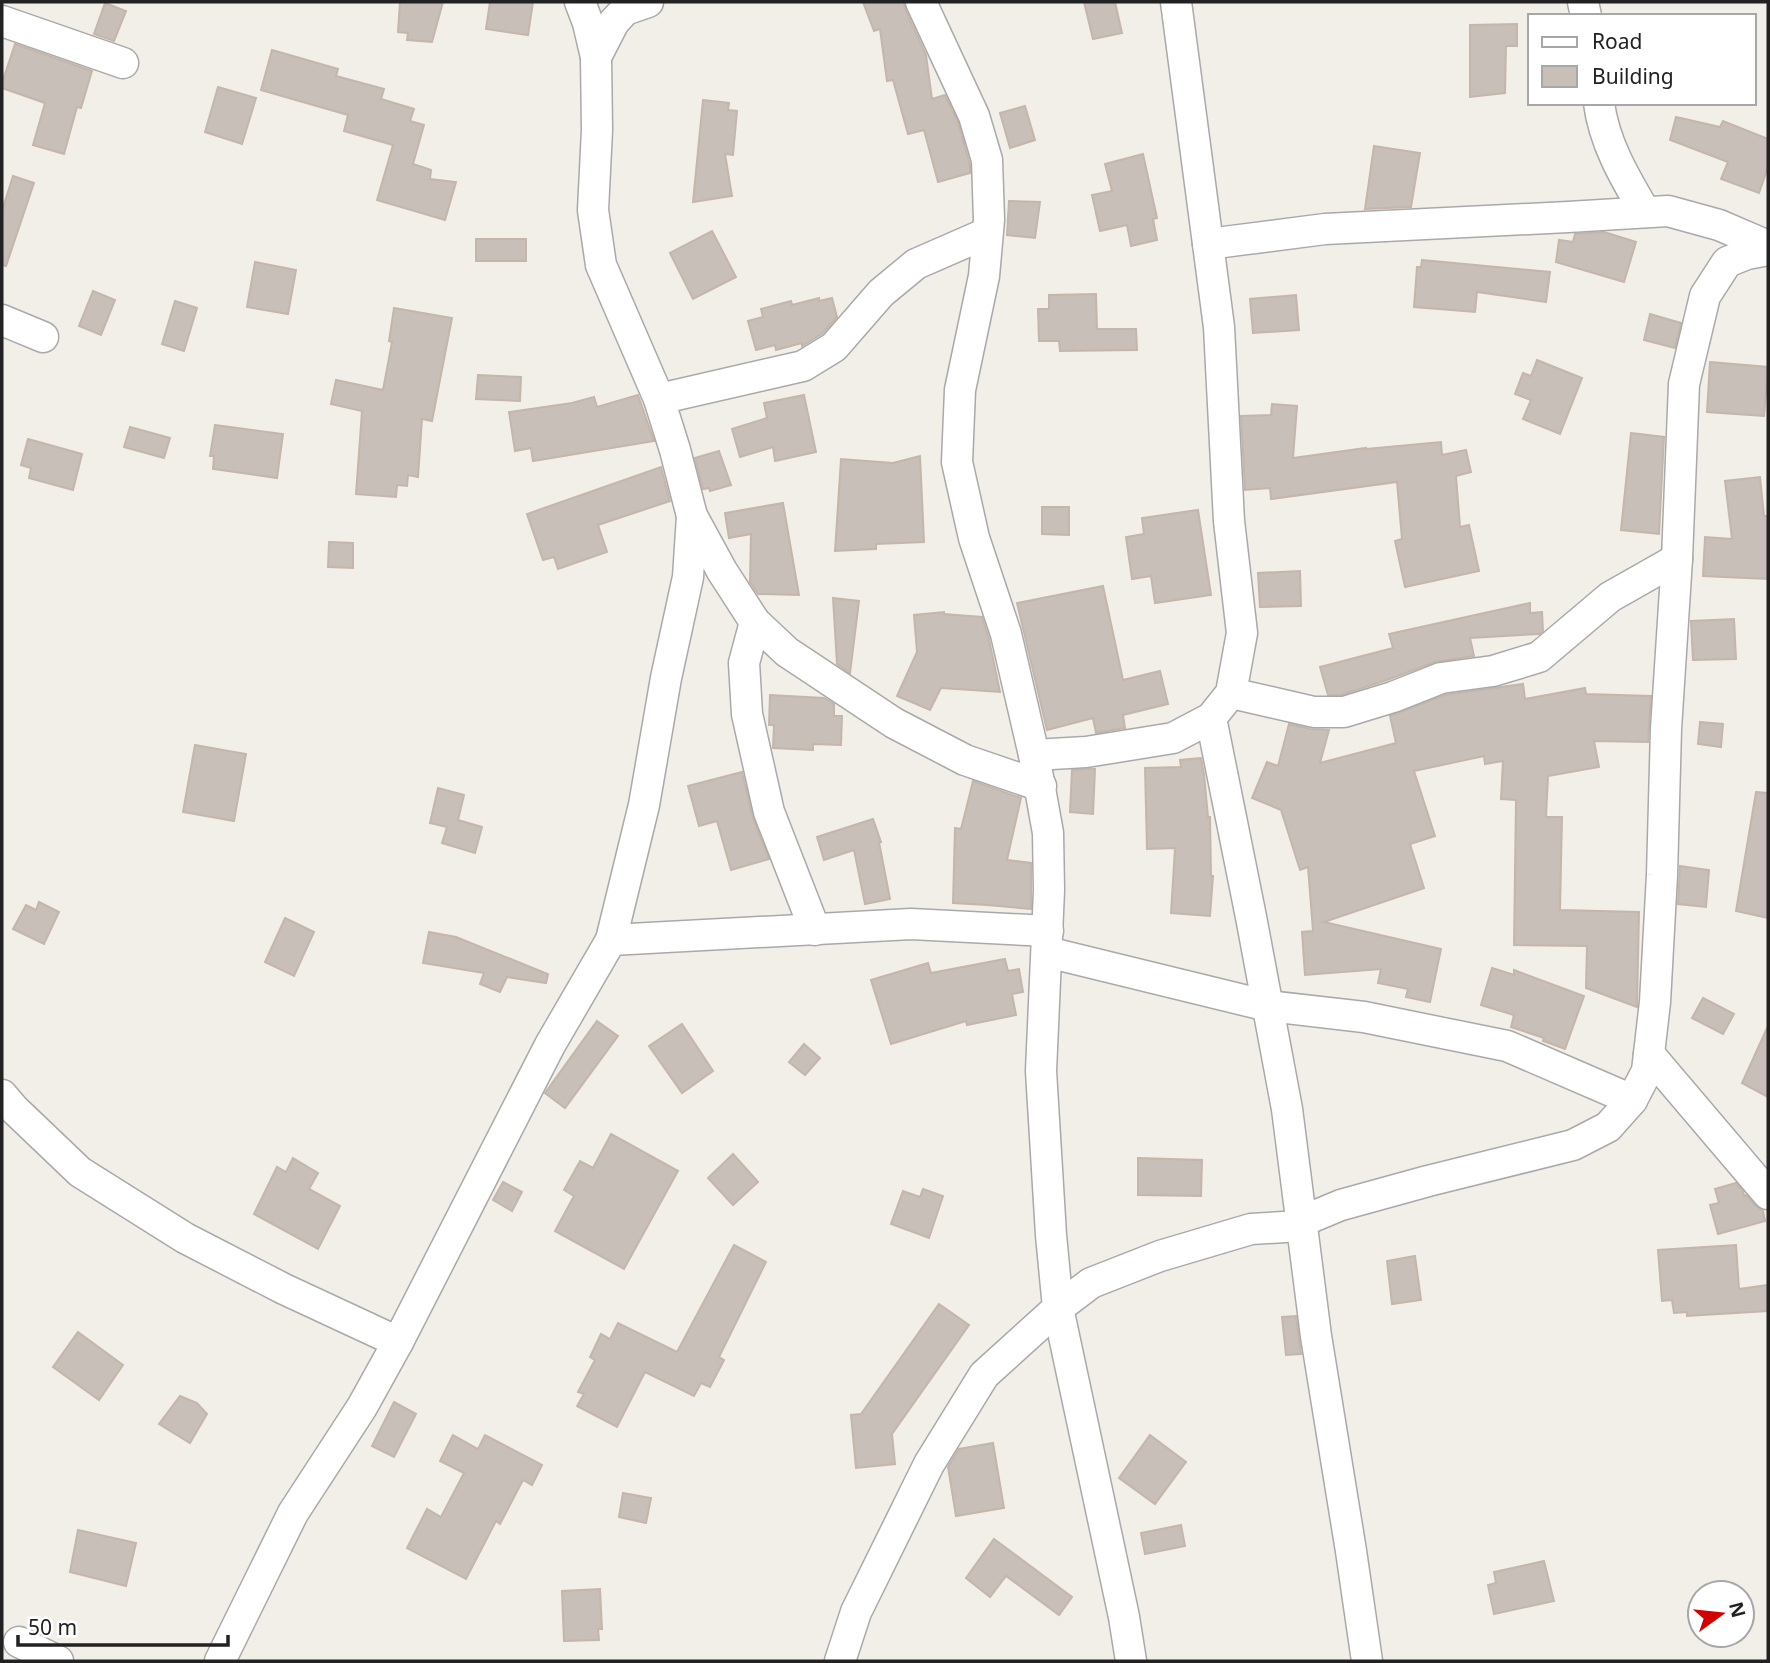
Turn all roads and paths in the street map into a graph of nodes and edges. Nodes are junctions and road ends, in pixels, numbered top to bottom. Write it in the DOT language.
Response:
graph roads {
  1 [pos="580,2"];
  2 [pos="648,2"];
  3 [pos="921,2"];
  4 [pos="1176,2"];
  5 [pos="2,21"];
  6 [pos="596,57"];
  7 [pos="123,63"];
  8 [pos="1599,105"];
  9 [pos="1645,212"];
  10 [pos="987,233"];
  11 [pos="1208,244"];
  12 [pos="1768,248"];
  13 [pos="2,320"];
  14 [pos="43,337"];
  15 [pos="659,399"];
  16 [pos="692,516"];
  17 [pos="1677,559"];
  18 [pos="755,622"];
  19 [pos="1231,693"];
  20 [pos="1211,718"];
  21 [pos="1034,755"];
  22 [pos="1041,786"];
  23 [pos="815,930"];
  24 [pos="611,940"];
  25 [pos="1047,941"];
  26 [pos="1268,1006"];
  27 [pos="1649,1054"];
  28 [pos="2,1095"];
  29 [pos="1632,1100"];
  30 [pos="1768,1194"];
  31 [pos="1301,1224"];
  32 [pos="1058,1308"];
  33 [pos="398,1342"];
  34 [pos="19,1642"];
  35 [pos="58,1661"];
  36 [pos="220,1661"];
  37 [pos="840,1661"];
  38 [pos="1131,1661"];
  39 [pos="1367,1661"];
  1 -- 6 [label="street"];
  2 -- 6 [label="street"];
  3 -- 10 [label="street"];
  4 -- 11 [label="street"];
  5 -- 7 [label="street"];
  6 -- 15 [label="street"];
  8 -- 9 [label="street"];
  9 -- 11 [label="street"];
  9 -- 12 [label="street"];
  10 -- 15 [label="street"];
  10 -- 21 [label="street"];
  11 -- 19 [label="street"];
  12 -- 17 [label="street"];
  13 -- 14 [label="street"];
  15 -- 16 [label="street"];
  16 -- 18 [label="street"];
  16 -- 24 [label="street"];
  17 -- 19 [label="street"];
  17 -- 27 [label="street"];
  18 -- 22 [label="street"];
  18 -- 23 [label="street"];
  19 -- 20 [label="street"];
  20 -- 21 [label="street"];
  20 -- 26 [label="street"];
  21 -- 22 [label="street"];
  22 -- 25 [label="street"];
  23 -- 24 [label="street"];
  23 -- 25 [label="street"];
  24 -- 33 [label="street"];
  25 -- 26 [label="street"];
  25 -- 32 [label="street"];
  26 -- 29 [label="street"];
  26 -- 31 [label="street"];
  27 -- 29 [label="street"];
  27 -- 30 [label="street"];
  28 -- 33 [label="street"];
  29 -- 31 [label="street"];
  31 -- 32 [label="street"];
  31 -- 39 [label="street"];
  32 -- 37 [label="street"];
  32 -- 38 [label="street"];
  33 -- 36 [label="street"];
  34 -- 35 [label="street"];
}
